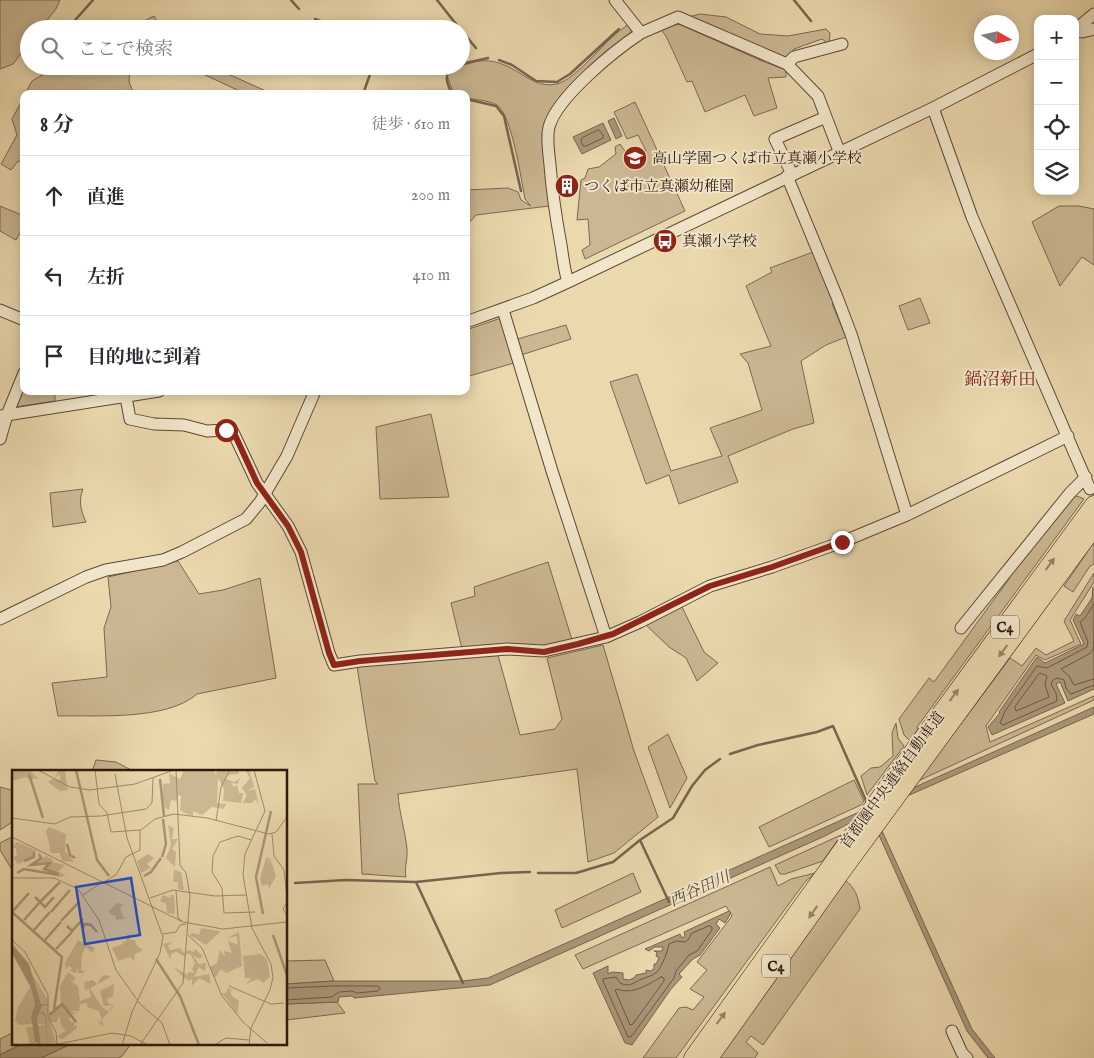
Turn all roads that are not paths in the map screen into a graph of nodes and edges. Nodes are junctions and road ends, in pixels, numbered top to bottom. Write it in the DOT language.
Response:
graph roads {
  1 [pos="615,0"];
  2 [pos="1094,14"];
  3 [pos="1079,27"];
  4 [pos="1094,29"];
  5 [pos="1079,30"];
  6 [pos="641,33"];
  7 [pos="842,44"];
  8 [pos="1034,56"];
  9 [pos="787,64"];
  10 [pos="932,108"];
  11 [pos="826,117"];
  12 [pos="840,151"];
  13 [pos="789,175"];
  14 [pos="568,282"];
  15 [pos="0,310"];
  16 [pos="503,310"];
  17 [pos="20,318"];
  18 [pos="470,321"];
  19 [pos="20,381"];
  20 [pos="137,395"];
  21 [pos="313,395"];
  22 [pos="126,397"];
  23 [pos="4,415"];
  24 [pos="1068,436"];
  25 [pos="0,439"];
  26 [pos="1086,477"];
  27 [pos="264,495"];
  28 [pos="1092,497"];
  29 [pos="907,515"];
  30 [pos="1094,527"];
  31 [pos="0,619"];
  32 [pos="961,628"];
  33 [pos="606,637"];
  34 [pos="952,1030"];
  35 [pos="693,1058"];
  36 [pos="708,1058"];
  37 [pos="967,1058"];
  1 -- 6 [label="street"];
  2 -- 3 [label="street"];
  4 -- 5 [label="street"];
  6 -- 9 [label="street"];
  6 -- 14 [label="street"];
  7 -- 9 [label="street"];
  8 -- 10 [label="street"];
  9 -- 11 [label="street"];
  10 -- 12 [label="street"];
  10 -- 24 [label="street"];
  11 -- 12 [label="street"];
  11 -- 13 [label="street"];
  12 -- 13 [label="street"];
  13 -- 14 [label="street"];
  13 -- 29 [label="street"];
  14 -- 16 [label="street"];
  15 -- 17 [label="street"];
  16 -- 18 [label="street"];
  16 -- 33 [label="street"];
  19 -- 23 [label="street"];
  20 -- 22 [label="street"];
  21 -- 27 [label="street"];
  22 -- 23 [label="street"];
  22 -- 27 [label="street"];
  23 -- 25 [label="street"];
  24 -- 26 [label="street"];
  24 -- 29 [label="street"];
  26 -- 28 [label="street"];
  26 -- 32 [label="street"];
  27 -- 31 [label="street"];
  27 -- 33 [label="street"];
  35 -- 28 [label="highway, 首都圏中央連絡自動車道 / C4, one-way"];
  29 -- 33 [label="street"];
  30 -- 36 [label="highway, 首都圏中央連絡自動車道 / C4, one-way"];
  34 -- 37 [label="street"];
}
